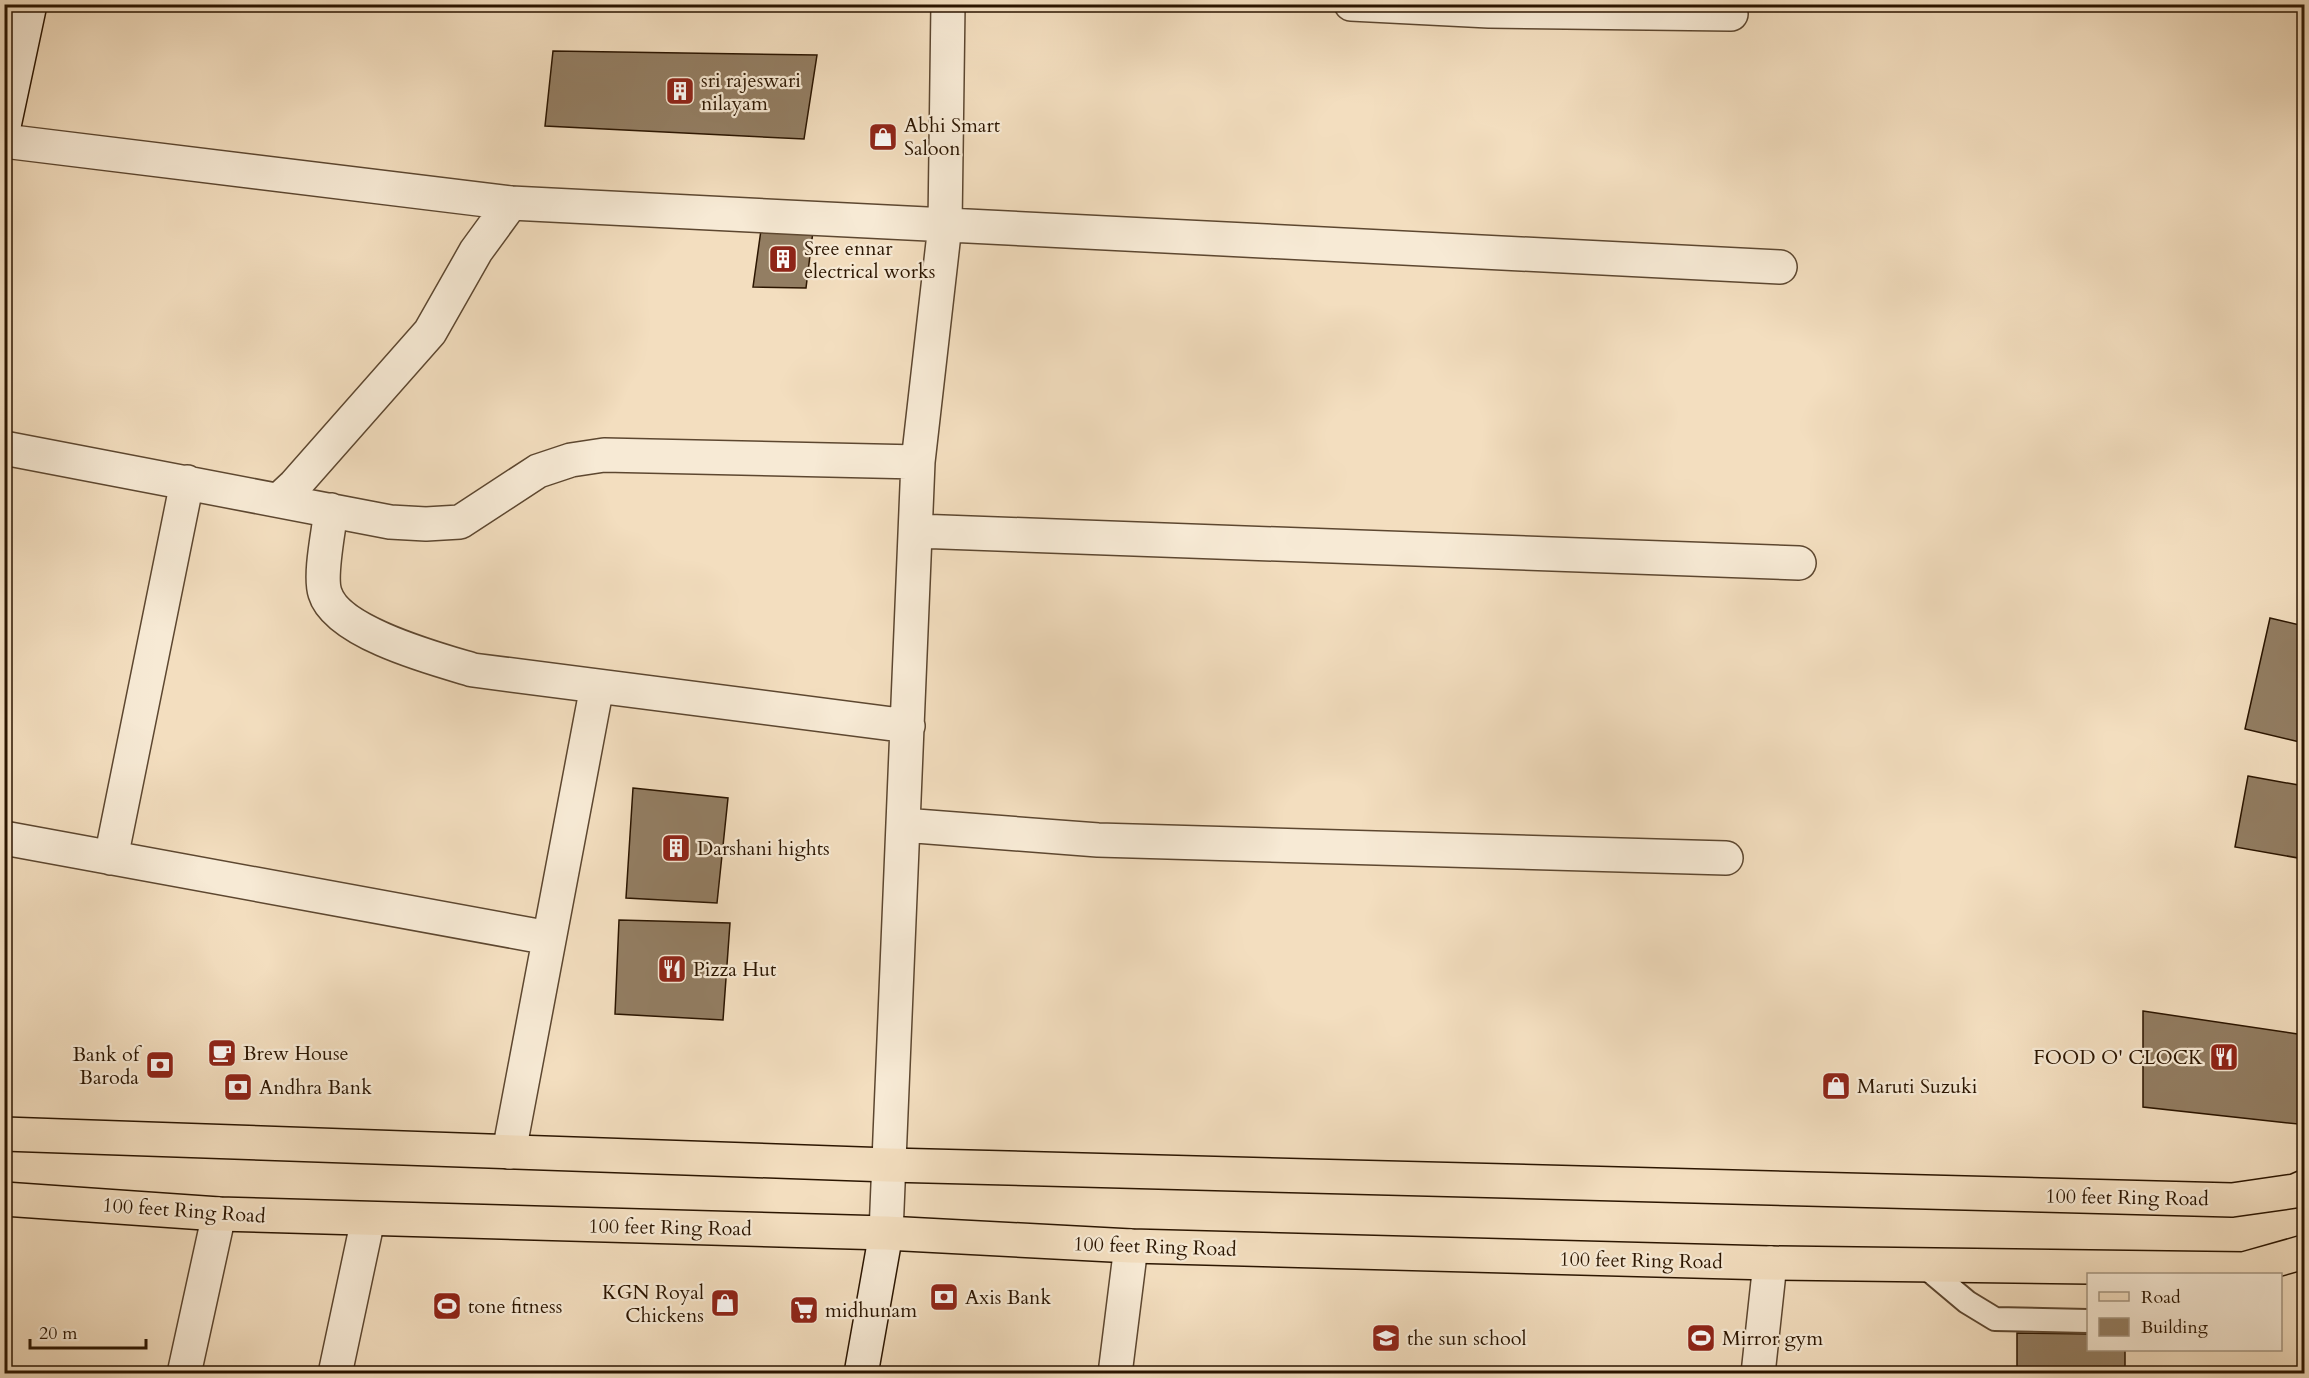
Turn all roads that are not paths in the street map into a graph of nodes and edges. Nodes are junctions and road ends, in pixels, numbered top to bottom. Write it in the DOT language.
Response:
graph roads {
  1 [pos="30,4"];
  2 [pos="948,4"];
  3 [pos="1351,4"];
  4 [pos="1489,8"];
  5 [pos="1731,14"];
  6 [pos="4,126"];
  7 [pos="4,141"];
  8 [pos="511,203"];
  9 [pos="945,225"];
  10 [pos="1780,267"];
  11 [pos="4,448"];
  12 [pos="918,462"];
  13 [pos="187,482"];
  14 [pos="279,500"];
  15 [pos="331,510"];
  16 [pos="916,531"];
  17 [pos="1799,562"];
  18 [pos="597,686"];
  19 [pos="908,726"];
  20 [pos="903,825"];
  21 [pos="4,838"];
  22 [pos="111,858"];
  23 [pos="1726,858"];
  24 [pos="549,938"];
  25 [pos="4,1134"];
  26 [pos="509,1152"];
  27 [pos="889,1165"];
  28 [pos="2304,1186"];
  29 [pos="4,1199"];
  30 [pos="219,1214"];
  31 [pos="368,1219"];
  32 [pos="886,1233"];
  33 [pos="1131,1246"];
  34 [pos="2304,1252"];
  35 [pos="1770,1263"];
  36 [pos="1923,1265"];
  37 [pos="2178,1271"];
  38 [pos="2087,1321"];
  39 [pos="184,1374"];
  40 [pos="336,1374"];
  41 [pos="861,1374"];
  42 [pos="1115,1374"];
  43 [pos="1758,1374"];
  1 -- 6 [label="street"];
  2 -- 9 [label="street"];
  3 -- 4 [label="street"];
  4 -- 5 [label="street"];
  7 -- 8 [label="street"];
  8 -- 9 [label="street"];
  8 -- 14 [label="street"];
  9 -- 10 [label="street"];
  9 -- 12 [label="street"];
  11 -- 13 [label="street"];
  12 -- 15 [label="street"];
  12 -- 16 [label="street"];
  13 -- 14 [label="street"];
  13 -- 22 [label="street"];
  14 -- 15 [label="street"];
  15 -- 18 [label="street"];
  16 -- 17 [label="street"];
  16 -- 19 [label="street"];
  18 -- 19 [label="street"];
  18 -- 24 [label="street"];
  19 -- 20 [label="street"];
  20 -- 23 [label="street"];
  20 -- 27 [label="street"];
  21 -- 22 [label="street"];
  22 -- 24 [label="street"];
  24 -- 26 [label="street"];
  25 -- 26 [label="main road, 100 feet Ring Road"];
  26 -- 27 [label="main road, 100 feet Ring Road"];
  27 -- 28 [label="main road, 100 feet Ring Road"];
  27 -- 32 [label="street"];
  29 -- 30 [label="main road, 100 feet Ring Road"];
  30 -- 31 [label="main road, 100 feet Ring Road"];
  30 -- 39 [label="street"];
  31 -- 32 [label="main road, 100 feet Ring Road"];
  31 -- 40 [label="street"];
  32 -- 33 [label="main road, 100 feet Ring Road"];
  32 -- 41 [label="street"];
  33 -- 35 [label="main road, 100 feet Ring Road"];
  33 -- 42 [label="street"];
  34 -- 37 [label="main road, 100 feet Ring Road"];
  35 -- 36 [label="main road, 100 feet Ring Road"];
  35 -- 43 [label="street"];
  36 -- 37 [label="main road, 100 feet Ring Road"];
  36 -- 38 [label="lane"];
}
